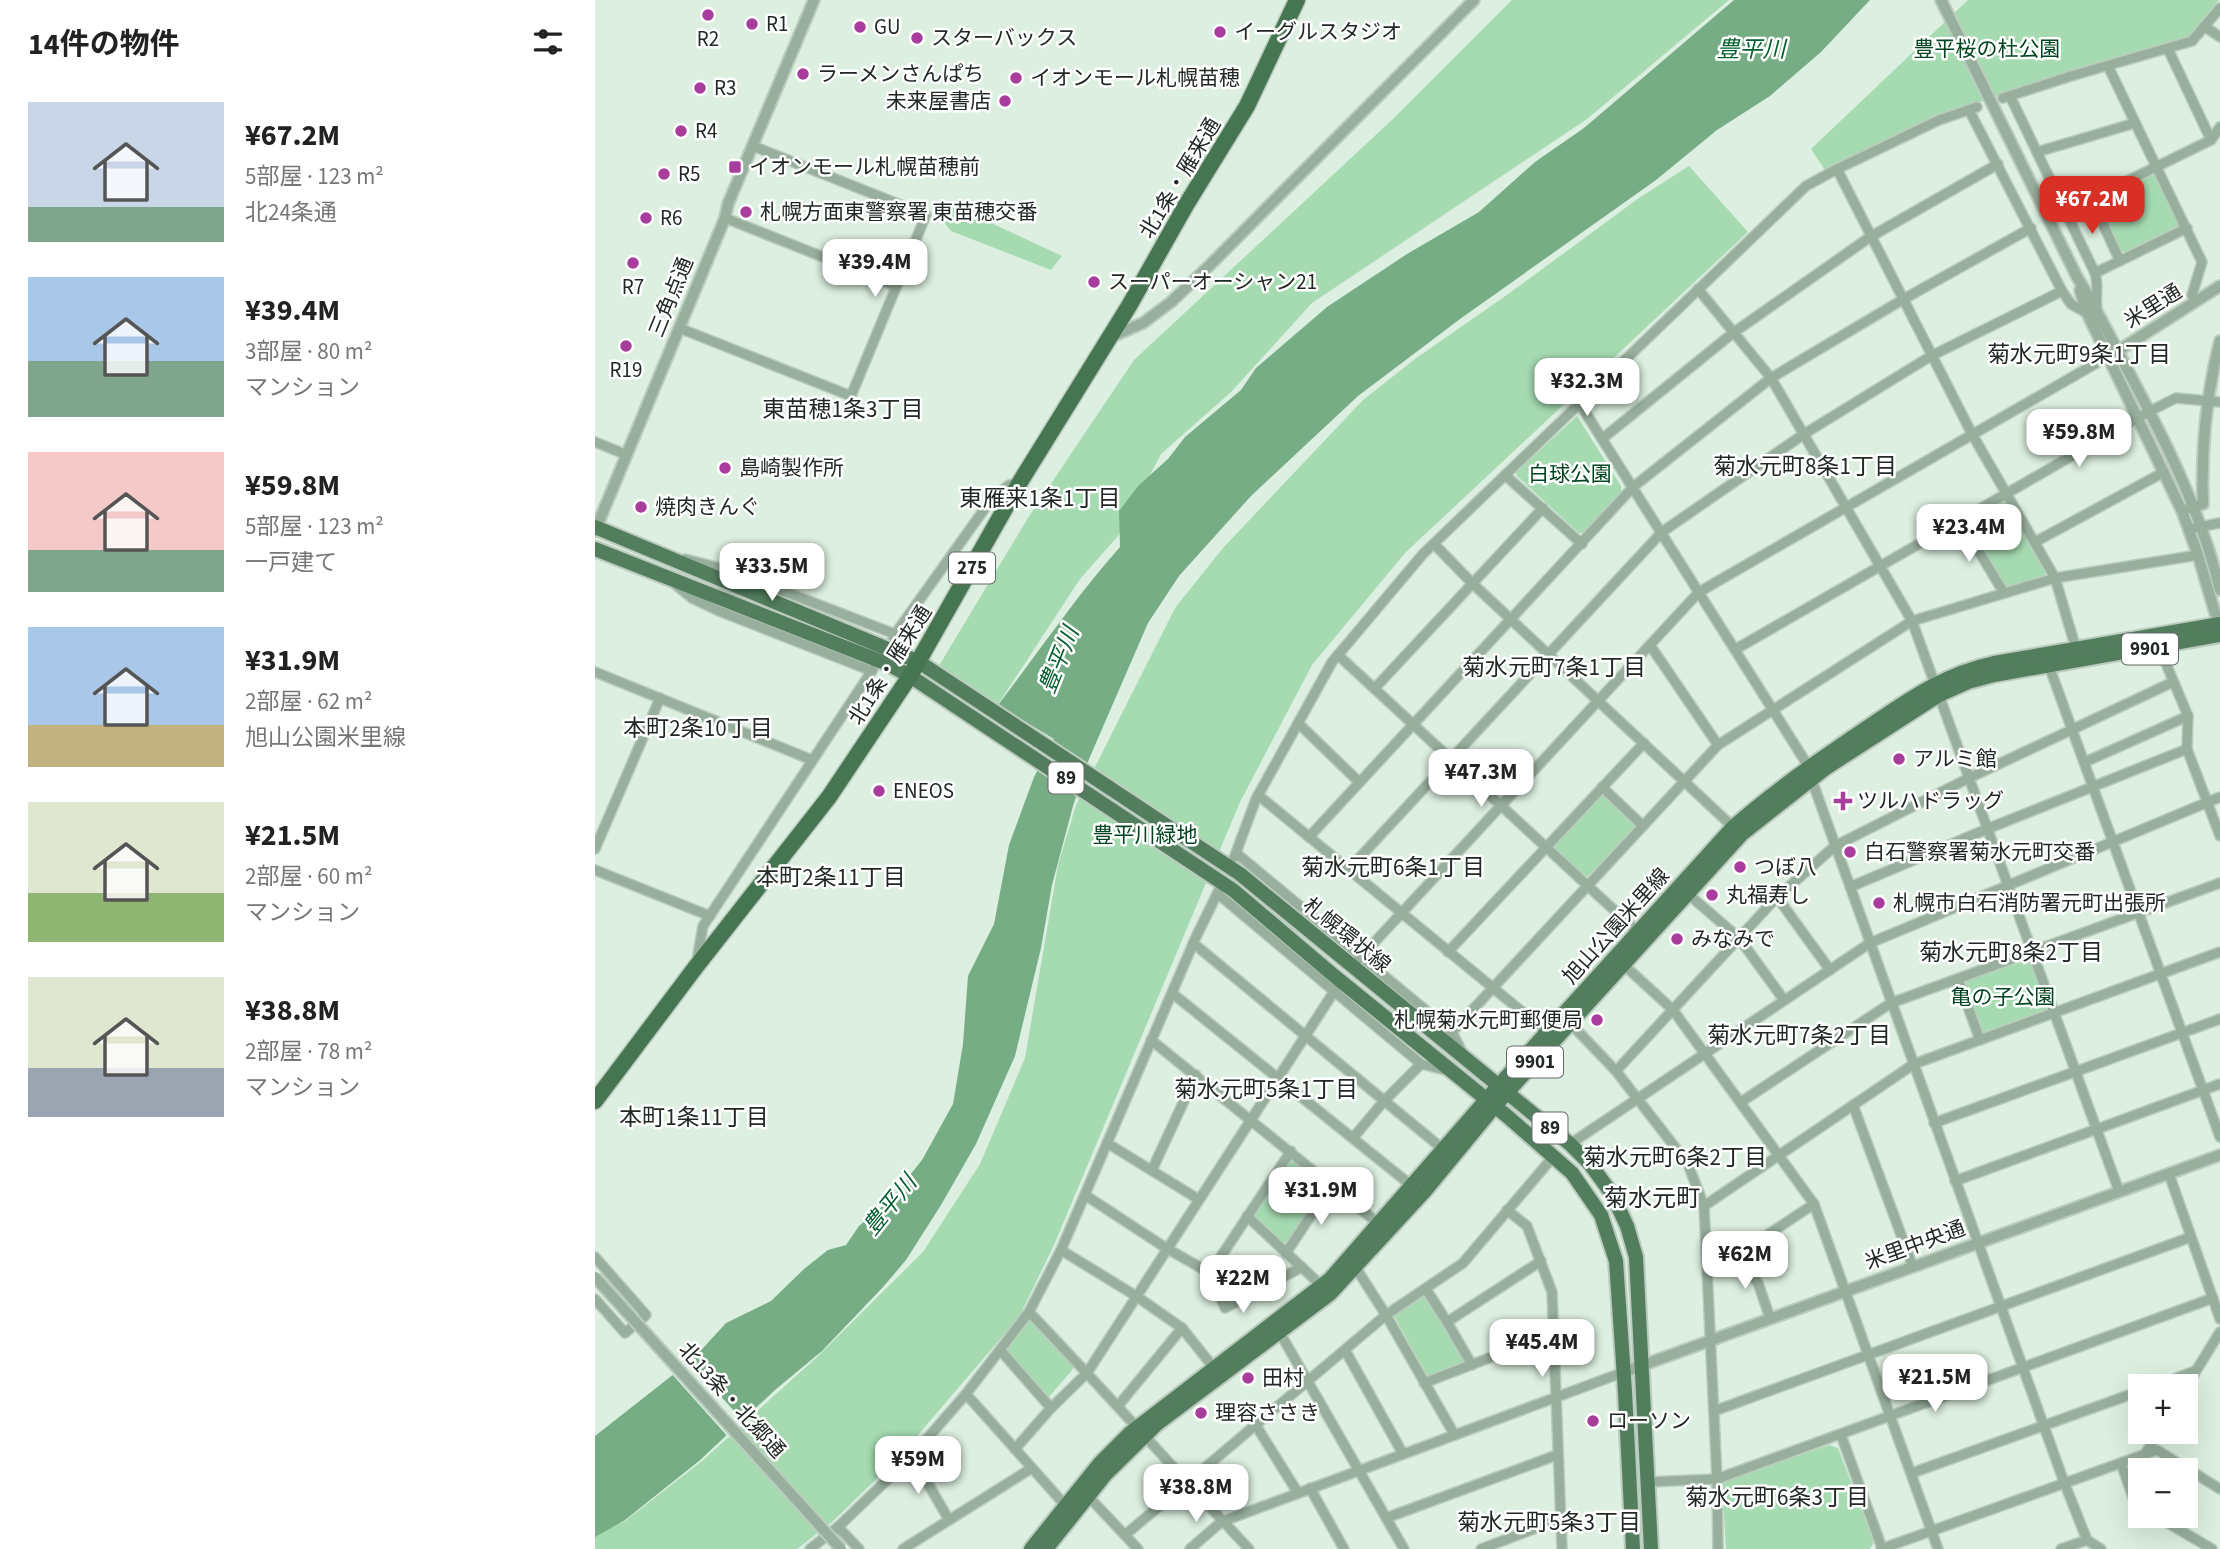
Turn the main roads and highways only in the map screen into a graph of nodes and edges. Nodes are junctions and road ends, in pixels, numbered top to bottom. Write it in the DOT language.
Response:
graph roads {
  1 [pos="1297,0"];
  2 [pos="596,529"];
  3 [pos="595,549"];
  4 [pos="2220,622"];
  5 [pos="2220,635"];
  6 [pos="2078,655"];
  7 [pos="915,669"];
  8 [pos="943,689"];
  9 [pos="1936,689"];
  10 [pos="1809,774"];
  11 [pos="1642,937"];
  12 [pos="1503,1089"];
  13 [pos="595,1101"];
  14 [pos="1490,1103"];
  15 [pos="1351,1263"];
  16 [pos="1326,1290"];
  17 [pos="1141,1431"];
  18 [pos="1031,1549"];
  19 [pos="1046,1549"];
  20 [pos="1633,1549"];
  21 [pos="1651,1549"];
  1 -- 7 [label="highway, 北1条・雁来通 / 275"];
  2 -- 7 [label="main road, 札幌環状線 / 89"];
  3 -- 7 [label="main road, 札幌環状線 / 89"];
  4 -- 6 [label="main road, 旭山公園米里線 / 9901"];
  5 -- 6 [label="main road, 旭山公園米里線 / 9901"];
  6 -- 9 [label="main road, 旭山公園米里線 / 9901"];
  6 -- 9 [label="main road, 旭山公園米里線 / 9901"];
  7 -- 8 [label="main road, 札幌環状線 / 89"];
  7 -- 13 [label="highway, 北1条・雁来通 / 275"];
  8 -- 12 [label="main road, 札幌環状線 / 89"];
  8 -- 14 [label="main road, 札幌環状線 / 89"];
  9 -- 10 [label="main road, 旭山公園米里線 / 9901"];
  10 -- 11 [label="main road, 旭山公園米里線 / 9901"];
  10 -- 11 [label="main road, 旭山公園米里線 / 9901"];
  11 -- 12 [label="main road, 旭山公園米里線 / 9901"];
  11 -- 12 [label="main road, 旭山公園米里線 / 9901"];
  12 -- 14 [label="main road, 旭山公園米里線 / 9901"];
  12 -- 21 [label="main road, 札幌環状線 / 89"];
  14 -- 15 [label="main road, 旭山公園米里線 / 9901"];
  14 -- 15 [label="main road, 旭山公園米里線 / 9901"];
  14 -- 20 [label="main road, 札幌環状線 / 89"];
  15 -- 16 [label="main road, 旭山公園米里線 / 9901"];
  16 -- 17 [label="main road, 旭山公園米里線 / 9901"];
  16 -- 17 [label="main road, 旭山公園米里線 / 9901"];
  17 -- 18 [label="main road, 旭山公園米里線 / 9901"];
  17 -- 19 [label="main road, 旭山公園米里線 / 9901"];
}
